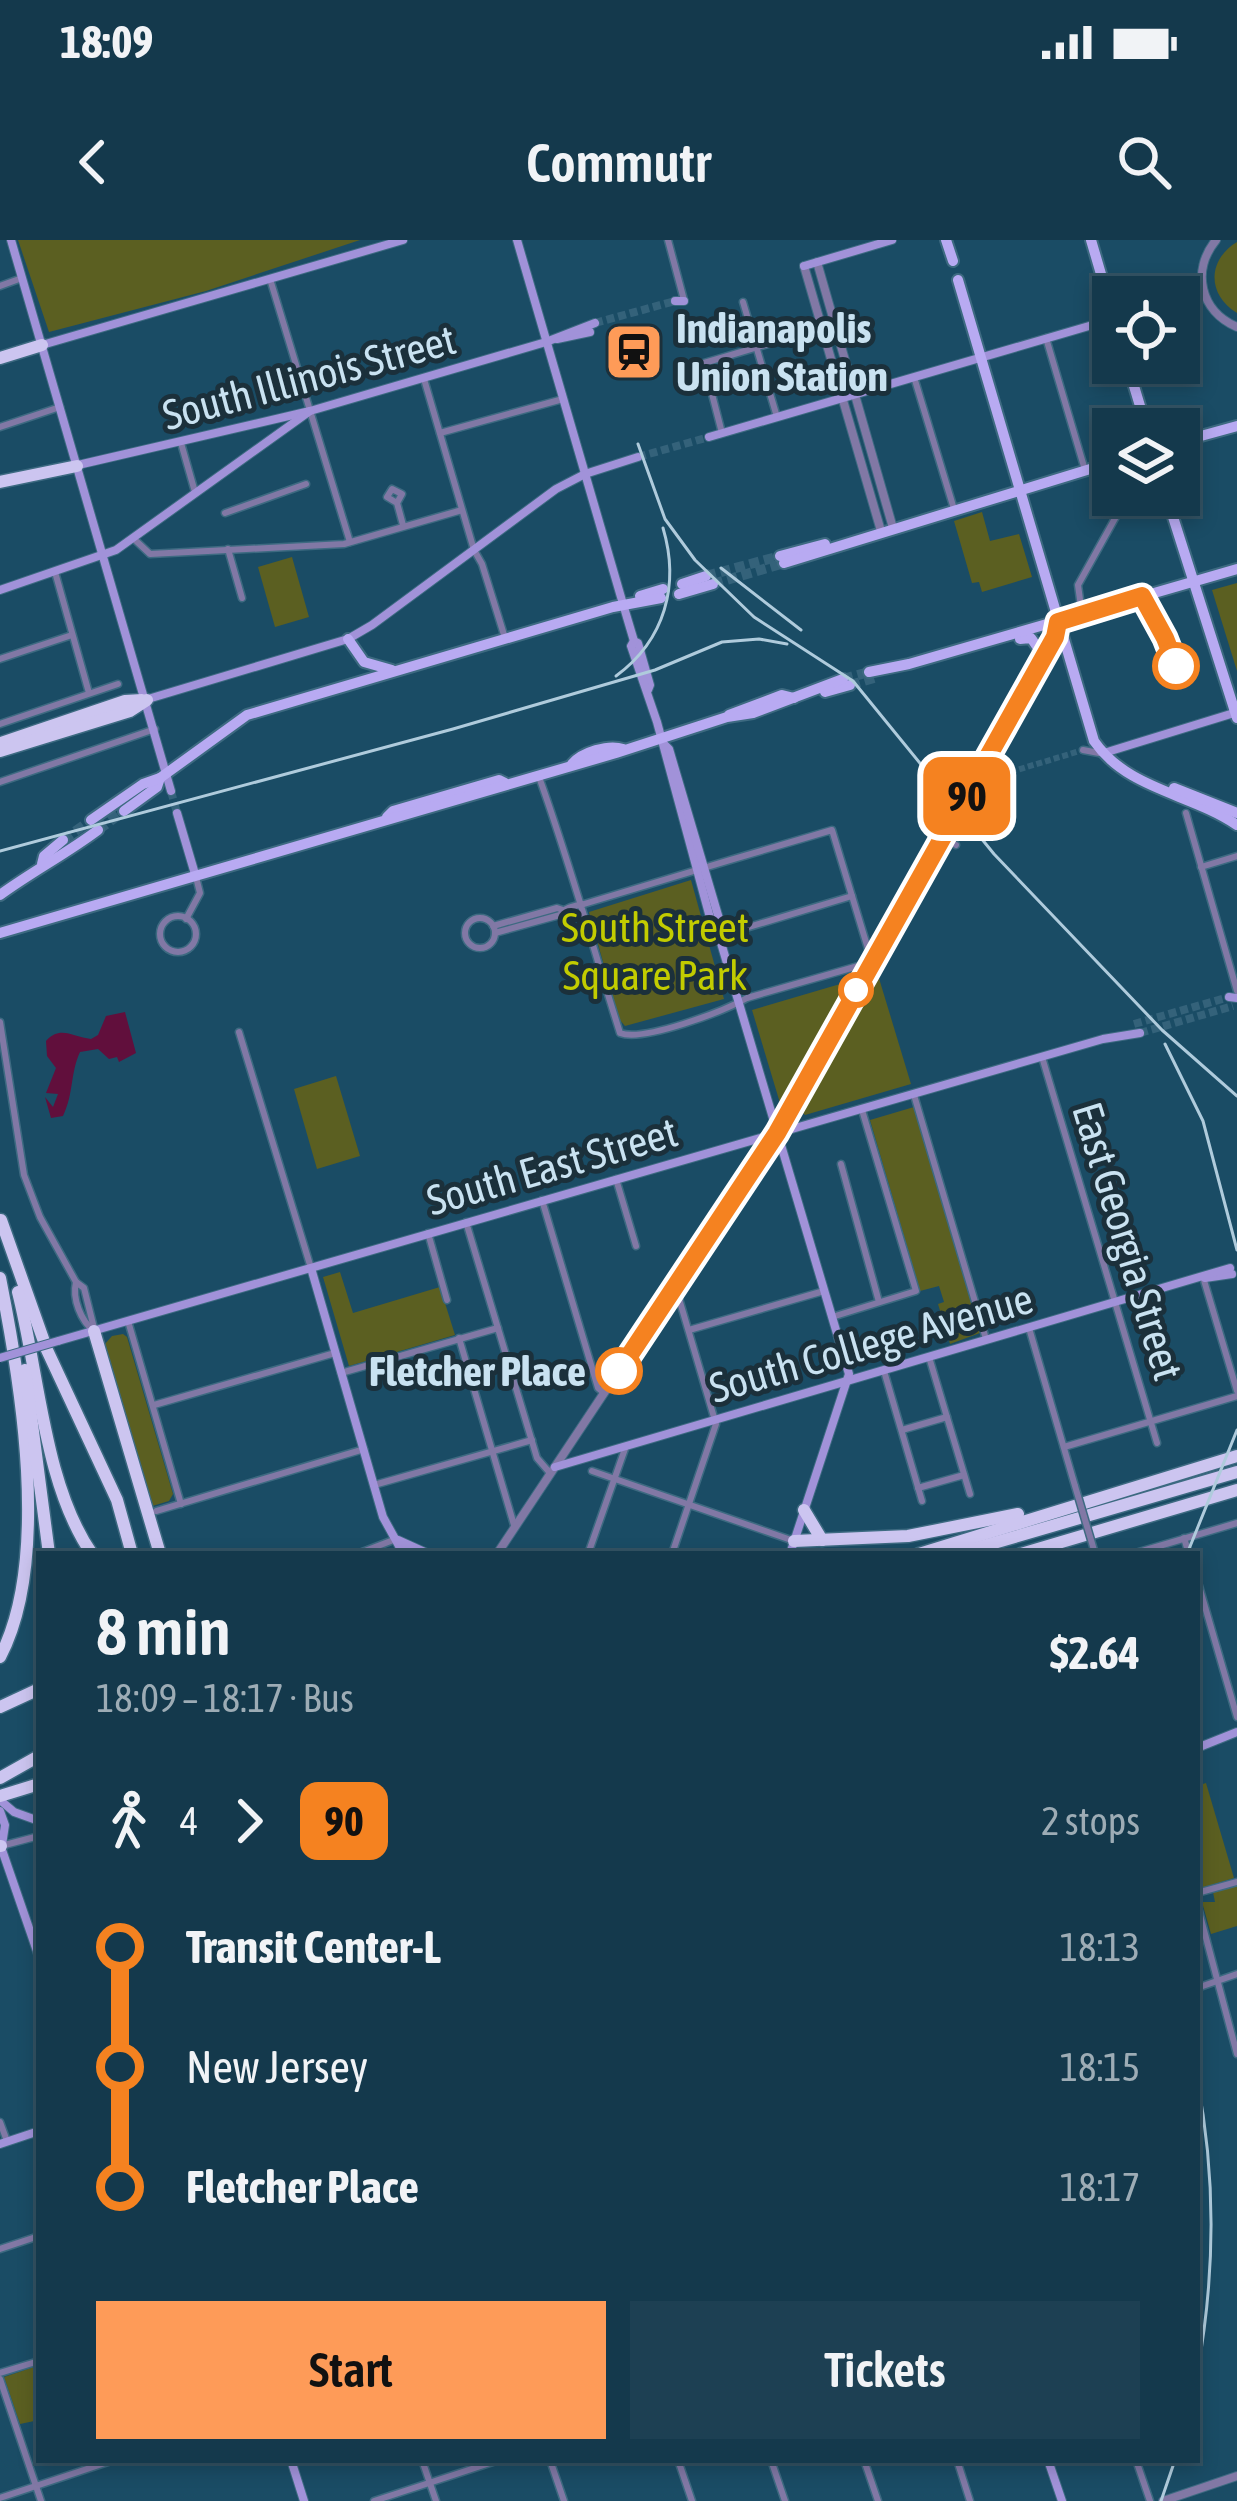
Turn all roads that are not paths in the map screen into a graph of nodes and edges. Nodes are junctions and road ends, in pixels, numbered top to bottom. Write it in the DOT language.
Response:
graph roads {
  1 [pos="11,240"];
  2 [pos="403,240"];
  3 [pos="517,240"];
  4 [pos="668,240"];
  5 [pos="892,240"];
  6 [pos="946,240"];
  7 [pos="1091,240"];
  8 [pos="1216,240"];
  9 [pos="953,261"];
  10 [pos="817,262"];
  11 [pos="804,266"];
  12 [pos="1101,276"];
  13 [pos="22,278"];
  14 [pos="270,279"];
  15 [pos="958,280"];
  16 [pos="0,286"];
  17 [pos="1203,292"];
  18 [pos="1200,293"];
  19 [pos="680,301"];
  20 [pos="743,302"];
  21 [pos="1092,324"];
  22 [pos="1237,327"];
  23 [pos="593,328"];
  24 [pos="822,328"];
  25 [pos="1046,338"];
  26 [pos="551,340"];
  27 [pos="42,344"];
  28 [pos="756,346"];
  29 [pos="980,357"];
  30 [pos="0,358"];
  31 [pos="914,377"];
  32 [pos="424,378"];
  33 [pos="854,394"];
  34 [pos="843,398"];
  35 [pos="563,399"];
  36 [pos="60,407"];
  37 [pos="310,411"];
  38 [pos="777,417"];
  39 [pos="1237,426"];
  40 [pos="0,427"];
  41 [pos="440,433"];
  42 [pos="722,433"];
  43 [pos="1200,436"];
  44 [pos="709,437"];
  45 [pos="181,443"];
  46 [pos="638,458"];
  47 [pos="77,466"];
  48 [pos="1092,468"];
  49 [pos="1085,470"];
  50 [pos="585,474"];
  51 [pos="0,482"];
  52 [pos="306,484"];
  53 [pos="1019,490"];
  54 [pos="195,492"];
  55 [pos="397,503"];
  56 [pos="954,509"];
  57 [pos="462,510"];
  58 [pos="225,513"];
  59 [pos="1116,516"];
  60 [pos="1172,516"];
  61 [pos="403,525"];
  62 [pos="887,529"];
  63 [pos="133,538"];
  64 [pos="350,542"];
  65 [pos="228,549"];
  66 [pos="474,550"];
  67 [pos="104,555"];
  68 [pos="782,559"];
  69 [pos="1237,569"];
  70 [pos="55,572"];
  71 [pos="710,580"];
  72 [pos="1191,582"];
  73 [pos="681,589"];
  74 [pos="0,590"];
  75 [pos="662,594"];
  76 [pos="242,598"];
  77 [pos="628,603"];
  78 [pos="1082,614"];
  79 [pos="1058,622"];
  80 [pos="72,635"];
  81 [pos="348,638"];
  82 [pos="505,638"];
  83 [pos="969,647"];
  84 [pos="1042,652"];
  85 [pos="1068,657"];
  86 [pos="0,659"];
  87 [pos="401,671"];
  88 [pos="872,675"];
  89 [pos="847,682"];
  90 [pos="118,684"];
  91 [pos="89,693"];
  92 [pos="147,700"];
  93 [pos="1236,714"];
  94 [pos="0,724"];
  95 [pos="155,729"];
  96 [pos="662,740"];
  97 [pos="0,747"];
  98 [pos="1083,750"];
  99 [pos="1103,753"];
  100 [pos="544,772"];
  101 [pos="159,778"];
  102 [pos="1136,779"];
  103 [pos="0,782"];
  104 [pos="171,790"];
  105 [pos="1237,808"];
  106 [pos="124,811"];
  107 [pos="178,813"];
  108 [pos="1186,814"];
  109 [pos="107,816"];
  110 [pos="1237,825"];
  111 [pos="945,830"];
  112 [pos="81,835"];
  113 [pos="63,840"];
  114 [pos="956,845"];
  115 [pos="1237,856"];
  116 [pos="46,862"];
  117 [pos="1201,867"];
  118 [pos="700,869"];
  119 [pos="195,874"];
  120 [pos="0,895"];
  121 [pos="852,896"];
  122 [pos="580,905"];
  123 [pos="186,919"];
  124 [pos="494,929"];
  125 [pos="718,931"];
  126 [pos="0,933"];
  127 [pos="872,962"];
  128 [pos="1234,999"];
  129 [pos="739,1003"];
  130 [pos="0,1022"];
  131 [pos="1137,1029"];
  132 [pos="239,1032"];
  133 [pos="1042,1057"];
  134 [pos="914,1095"];
  135 [pos="862,1110"];
  136 [pos="777,1133"];
  137 [pos="841,1164"];
  138 [pos="616,1179"];
  139 [pos="542,1200"];
  140 [pos="0,1220"];
  141 [pos="466,1222"];
  142 [pos="428,1233"];
  143 [pos="636,1246"];
  144 [pos="311,1268"];
  145 [pos="1231,1271"];
  146 [pos="0,1277"];
  147 [pos="1203,1277"];
  148 [pos="675,1285"];
  149 [pos="824,1291"];
  150 [pos="447,1300"];
  151 [pos="879,1302"];
  152 [pos="1115,1303"];
  153 [pos="832,1317"];
  154 [pos="128,1321"];
  155 [pos="498,1328"];
  156 [pos="1029,1328"];
  157 [pos="689,1330"];
  158 [pos="94,1331"];
  159 [pos="459,1338"];
  160 [pos="986,1341"];
  161 [pos="335,1353"];
  162 [pos="0,1358"];
  163 [pos="929,1358"];
  164 [pos="884,1371"];
  165 [pos="341,1372"];
  166 [pos="848,1381"];
  167 [pos="604,1393"];
  168 [pos="1237,1393"];
  169 [pos="153,1406"];
  170 [pos="947,1417"];
  171 [pos="716,1420"];
  172 [pos="1150,1422"];
  173 [pos="902,1430"];
  174 [pos="532,1440"];
  175 [pos="1157,1443"];
  176 [pos="626,1446"];
  177 [pos="1064,1447"];
  178 [pos="364,1449"];
  179 [pos="493,1451"];
  180 [pos="1237,1456"];
  181 [pos="553,1470"];
  182 [pos="592,1472"];
  183 [pos="1237,1472"];
  184 [pos="964,1475"];
  185 [pos="614,1479"];
  186 [pos="374,1485"];
  187 [pos="918,1488"];
  188 [pos="1117,1491"];
  189 [pos="970,1494"];
  190 [pos="1237,1494"];
  191 [pos="922,1501"];
  192 [pos="181,1504"];
  193 [pos="688,1505"];
  194 [pos="804,1510"];
  195 [pos="156,1511"];
  196 [pos="1237,1523"];
  197 [pos="515,1527"];
  198 [pos="1184,1538"];
  199 [pos="396,1539"];
  200 [pos="822,1540"];
  201 [pos="792,1548"];
  202 [pos="49,1551"];
  203 [pos="90,1551"];
  204 [pos="131,1551"];
  205 [pos="159,1551"];
  206 [pos="364,1551"];
  207 [pos="406,1551"];
  208 [pos="422,1551"];
  209 [pos="499,1551"];
  210 [pos="589,1551"];
  211 [pos="673,1551"];
  212 [pos="928,1551"];
  213 [pos="966,1551"];
  214 [pos="1031,1551"];
  215 [pos="1094,1551"];
  216 [pos="1142,1551"];
  217 [pos="1189,1551"];
  218 [pos="1200,1589"];
  219 [pos="0,1657"];
  220 [pos="36,1690"];
  221 [pos="0,1707"];
  222 [pos="1237,1717"];
  223 [pos="1237,1732"];
  224 [pos="1200,1747"];
  225 [pos="36,1758"];
  226 [pos="3,1776"];
  227 [pos="36,1785"];
  228 [pos="4,1796"];
  229 [pos="0,1810"];
  230 [pos="36,1817"];
  231 [pos="36,1837"];
  232 [pos="0,1845"];
  233 [pos="5,1873"];
  234 [pos="1237,1882"];
  235 [pos="1200,1892"];
  236 [pos="1200,1914"];
  237 [pos="36,1950"];
  238 [pos="1237,1974"];
  239 [pos="1219,1980"];
  240 [pos="1200,1987"];
  241 [pos="1237,2054"];
  242 [pos="0,2122"];
  243 [pos="36,2132"];
  244 [pos="3,2142"];
  245 [pos="36,2237"];
  246 [pos="0,2249"];
  247 [pos="36,2362"];
  248 [pos="0,2376"];
  249 [pos="105,2463"];
  250 [pos="292,2463"];
  251 [pos="423,2463"];
  252 [pos="490,2463"];
  253 [pos="551,2463"];
  254 [pos="679,2463"];
  255 [pos="772,2463"];
  256 [pos="865,2463"];
  257 [pos="958,2463"];
  258 [pos="1049,2463"];
  259 [pos="1137,2463"];
  260 [pos="1237,2476"];
  261 [pos="430,2483"];
  262 [pos="36,2486"];
  263 [pos="0,2498"];
  264 [pos="41,2501"];
  265 [pos="304,2501"];
  266 [pos="374,2501"];
  267 [pos="436,2501"];
  268 [pos="564,2501"];
  269 [pos="692,2501"];
  270 [pos="784,2501"];
  271 [pos="878,2501"];
  272 [pos="970,2501"];
  273 [pos="1062,2501"];
  274 [pos="1150,2501"];
  275 [pos="1167,2501"];
  1 -- 13 [label="main road"];
  2 -- 14 [label="main road"];
  3 -- 26 [label="main road"];
  4 -- 19 [label="street"];
  5 -- 10 [label="main road"];
  6 -- 9 [label="main road"];
  7 -- 12 [label="main road"];
  8 -- 17 [label="street"];
  10 -- 11 [label="main road"];
  10 -- 33 [label="street"];
  11 -- 24 [label="street"];
  13 -- 16 [label="street"];
  13 -- 27 [label="main road"];
  14 -- 27 [label="main road"];
  14 -- 37 [label="street"];
  15 -- 29 [label="main road"];
  17 -- 18 [label="street"];
  17 -- 22 [label="street"];
  20 -- 28 [label="street"];
  21 -- 25 [label="main road"];
  23 -- 26 [label="main road, South Illinois Street"];
  24 -- 28 [label="street"];
  24 -- 34 [label="street"];
  25 -- 29 [label="main road"];
  25 -- 49 [label="street"];
  26 -- 32 [label="main road, South Illinois Street"];
  26 -- 35 [label="main road"];
  27 -- 30 [label="highway"];
  27 -- 36 [label="main road"];
  28 -- 38 [label="street"];
  28 -- 42 [label="street"];
  29 -- 31 [label="main road"];
  29 -- 53 [label="main road"];
  31 -- 33 [label="main road"];
  31 -- 56 [label="street"];
  32 -- 37 [label="main road, South Illinois Street"];
  32 -- 41 [label="street"];
  33 -- 34 [label="main road"];
  33 -- 62 [label="street"];
  34 -- 38 [label="main road"];
  34 -- 62 [label="street"];
  35 -- 41 [label="street"];
  35 -- 50 [label="main road"];
  36 -- 40 [label="street"];
  36 -- 47 [label="main road"];
  37 -- 45 [label="main road, South Illinois Street"];
  37 -- 54 [label="main road"];
  37 -- 64 [label="street"];
  38 -- 42 [label="main road"];
  39 -- 43 [label="main road"];
  41 -- 57 [label="street"];
  42 -- 44 [label="main road"];
  45 -- 47 [label="main road, South Illinois Street"];
  45 -- 54 [label="street"];
  46 -- 50 [label="main road"];
  47 -- 51 [label="highway"];
  47 -- 67 [label="main road"];
  48 -- 49 [label="main road"];
  49 -- 53 [label="main road"];
  50 -- 66 [label="main road"];
  50 -- 77 [label="main road"];
  52 -- 58 [label="street"];
  53 -- 56 [label="main road"];
  53 -- 79 [label="main road"];
  54 -- 63 [label="main road"];
  55 -- 61 [label="street"];
  56 -- 62 [label="main road"];
  57 -- 61 [label="street"];
  57 -- 66 [label="street"];
  59 -- 78 [label="street"];
  60 -- 72 [label="main road"];
  61 -- 64 [label="street"];
  62 -- 68 [label="main road"];
  63 -- 65 [label="street"];
  63 -- 67 [label="main road"];
  64 -- 65 [label="street"];
  65 -- 76 [label="street"];
  66 -- 81 [label="main road"];
  66 -- 82 [label="street"];
  67 -- 70 [label="main road"];
  67 -- 92 [label="main road"];
  69 -- 72 [label="main road"];
  70 -- 74 [label="main road"];
  70 -- 80 [label="street"];
  71 -- 73 [label="main road"];
  72 -- 78 [label="main road"];
  72 -- 93 [label="main road"];
  75 -- 77 [label="main road"];
  77 -- 82 [label="main road"];
  77 -- 96 [label="main road"];
  78 -- 79 [label="main road"];
  79 -- 83 [label="main road"];
  79 -- 84 [label="street"];
  79 -- 85 [label="main road"];
  80 -- 86 [label="street"];
  80 -- 91 [label="street"];
  81 -- 87 [label="main road"];
  81 -- 92 [label="main road"];
  82 -- 87 [label="main road"];
  83 -- 84 [label="main road"];
  83 -- 88 [label="main road"];
  84 -- 85 [label="main road"];
  85 -- 99 [label="main road"];
  87 -- 101 [label="main road"];
  89 -- 96 [label="main road"];
  90 -- 91 [label="street"];
  91 -- 94 [label="street"];
  92 -- 95 [label="main road"];
  92 -- 97 [label="highway"];
  92 -- 97 [label="highway"];
  93 -- 99 [label="main road"];
  95 -- 101 [label="main road"];
  95 -- 103 [label="street"];
  96 -- 100 [label="main road"];
  96 -- 118 [label="main road"];
  98 -- 99 [label="street"];
  99 -- 102 [label="main road"];
  100 -- 119 [label="main road"];
  100 -- 122 [label="street"];
  101 -- 104 [label="main road"];
  101 -- 106 [label="main road"];
  101 -- 109 [label="main road"];
  101 -- 116 [label="main road"];
  102 -- 105 [label="main road"];
  102 -- 110 [label="main road"];
  107 -- 119 [label="main road"];
  108 -- 117 [label="street"];
  111 -- 114 [label="street"];
  111 -- 127 [label="street"];
  112 -- 116 [label="main road"];
  113 -- 116 [label="main road"];
  115 -- 117 [label="street"];
  116 -- 120 [label="main road"];
  117 -- 128 [label="street"];
  118 -- 121 [label="street"];
  118 -- 122 [label="street"];
  118 -- 125 [label="main road"];
  119 -- 123 [label="street"];
  119 -- 126 [label="main road"];
  121 -- 125 [label="street"];
  121 -- 127 [label="street"];
  122 -- 124 [label="street"];
  122 -- 129 [label="street"];
  123 -- 123 [label="street"];
  124 -- 124 [label="street"];
  125 -- 129 [label="main road"];
  127 -- 129 [label="street"];
  127 -- 136 [label="street"];
  129 -- 136 [label="main road"];
  130 -- 158 [label="street"];
  131 -- 133 [label="main road, South East Street"];
  132 -- 144 [label="street"];
  133 -- 134 [label="main road, South East Street"];
  133 -- 152 [label="street, East Georgia Street"];
  134 -- 135 [label="main road, South East Street"];
  134 -- 160 [label="street"];
  135 -- 136 [label="main road, South East Street"];
  135 -- 151 [label="street"];
  136 -- 138 [label="main road, South East Street"];
  136 -- 148 [label="street"];
  136 -- 149 [label="main road"];
  137 -- 151 [label="street"];
  138 -- 139 [label="main road, South East Street"];
  138 -- 143 [label="street"];
  139 -- 141 [label="main road, South East Street"];
  139 -- 167 [label="street"];
  140 -- 203 [label="highway"];
  140 -- 204 [label="highway"];
  141 -- 142 [label="main road, South East Street"];
  141 -- 155 [label="street"];
  142 -- 144 [label="main road, South East Street"];
  142 -- 150 [label="street"];
  144 -- 154 [label="main road, South East Street"];
  144 -- 161 [label="main road"];
  145 -- 147 [label="main road, South College Avenue"];
  146 -- 202 [label="highway"];
  146 -- 219 [label="highway"];
  147 -- 152 [label="main road, South College Avenue"];
  147 -- 168 [label="street"];
  148 -- 157 [label="street"];
  148 -- 167 [label="street"];
  149 -- 153 [label="main road"];
  149 -- 157 [label="street"];
  151 -- 153 [label="street"];
  152 -- 156 [label="main road, South College Avenue"];
  152 -- 172 [label="street, East Georgia Street"];
  153 -- 166 [label="main road"];
  154 -- 158 [label="main road, South East Street"];
  154 -- 169 [label="street"];
  155 -- 159 [label="street"];
  155 -- 174 [label="street"];
  156 -- 160 [label="main road, South College Avenue"];
  156 -- 177 [label="street"];
  157 -- 171 [label="street"];
  158 -- 162 [label="main road, South East Street, bridge"];
  158 -- 205 [label="highway"];
  159 -- 165 [label="street"];
  159 -- 179 [label="street"];
  160 -- 163 [label="main road, South College Avenue"];
  161 -- 165 [label="main road"];
  161 -- 169 [label="street"];
  163 -- 164 [label="main road, South College Avenue"];
  163 -- 170 [label="street"];
  164 -- 166 [label="main road, South College Avenue"];
  164 -- 173 [label="street"];
  165 -- 178 [label="main road"];
  166 -- 171 [label="main road, South College Avenue"];
  166 -- 194 [label="main road"];
  167 -- 181 [label="street"];
  168 -- 172 [label="street"];
  169 -- 192 [label="street"];
  170 -- 173 [label="street"];
  170 -- 184 [label="street"];
  171 -- 176 [label="main road, South College Avenue"];
  171 -- 193 [label="street"];
  172 -- 175 [label="street, East Georgia Street"];
  172 -- 177 [label="street"];
  173 -- 187 [label="street"];
  174 -- 179 [label="street"];
  174 -- 181 [label="street"];
  176 -- 181 [label="main road, South College Avenue"];
  176 -- 185 [label="street"];
  177 -- 215 [label="street, bridge"];
  178 -- 186 [label="main road"];
  178 -- 192 [label="street"];
  179 -- 186 [label="street"];
  179 -- 197 [label="street"];
  180 -- 188 [label="highway"];
  181 -- 197 [label="street"];
  182 -- 185 [label="street"];
  183 -- 213 [label="highway"];
  184 -- 187 [label="street"];
  184 -- 189 [label="street"];
  185 -- 193 [label="street"];
  185 -- 210 [label="street"];
  186 -- 199 [label="main road"];
  187 -- 191 [label="street"];
  188 -- 200 [label="highway"];
  188 -- 212 [label="highway"];
  190 -- 214 [label="highway"];
  192 -- 195 [label="street"];
  193 -- 201 [label="street"];
  193 -- 211 [label="street"];
  194 -- 200 [label="highway"];
  194 -- 201 [label="main road"];
  196 -- 198 [label="street"];
  197 -- 209 [label="street"];
  198 -- 216 [label="street"];
  198 -- 217 [label="street"];
  199 -- 206 [label="street"];
  199 -- 207 [label="main road"];
  199 -- 208 [label="main road"];
  200 -- 201 [label="highway"];
  218 -- 222 [label="street"];
  220 -- 221 [label="highway"];
  223 -- 224 [label="main road"];
  225 -- 226 [label="highway"];
  227 -- 228 [label="highway"];
  228 -- 230 [label="main road"];
  229 -- 232 [label="main road"];
  231 -- 232 [label="street"];
  232 -- 233 [label="main road"];
  233 -- 237 [label="main road"];
  234 -- 235 [label="street"];
  236 -- 239 [label="street"];
  238 -- 239 [label="street"];
  239 -- 240 [label="street"];
  239 -- 241 [label="street"];
  242 -- 244 [label="street"];
  243 -- 244 [label="main road"];
  245 -- 246 [label="street"];
  247 -- 248 [label="street"];
  248 -- 262 [label="street"];
  249 -- 262 [label="street"];
  250 -- 265 [label="main road"];
  251 -- 261 [label="street"];
  252 -- 261 [label="street"];
  253 -- 268 [label="street"];
  254 -- 269 [label="street"];
  255 -- 270 [label="street"];
  256 -- 271 [label="street"];
  257 -- 272 [label="street"];
  258 -- 273 [label="main road"];
  259 -- 274 [label="street"];
  260 -- 275 [label="street"];
  261 -- 266 [label="street"];
  261 -- 267 [label="street"];
  262 -- 263 [label="street"];
  262 -- 264 [label="street"];
}
